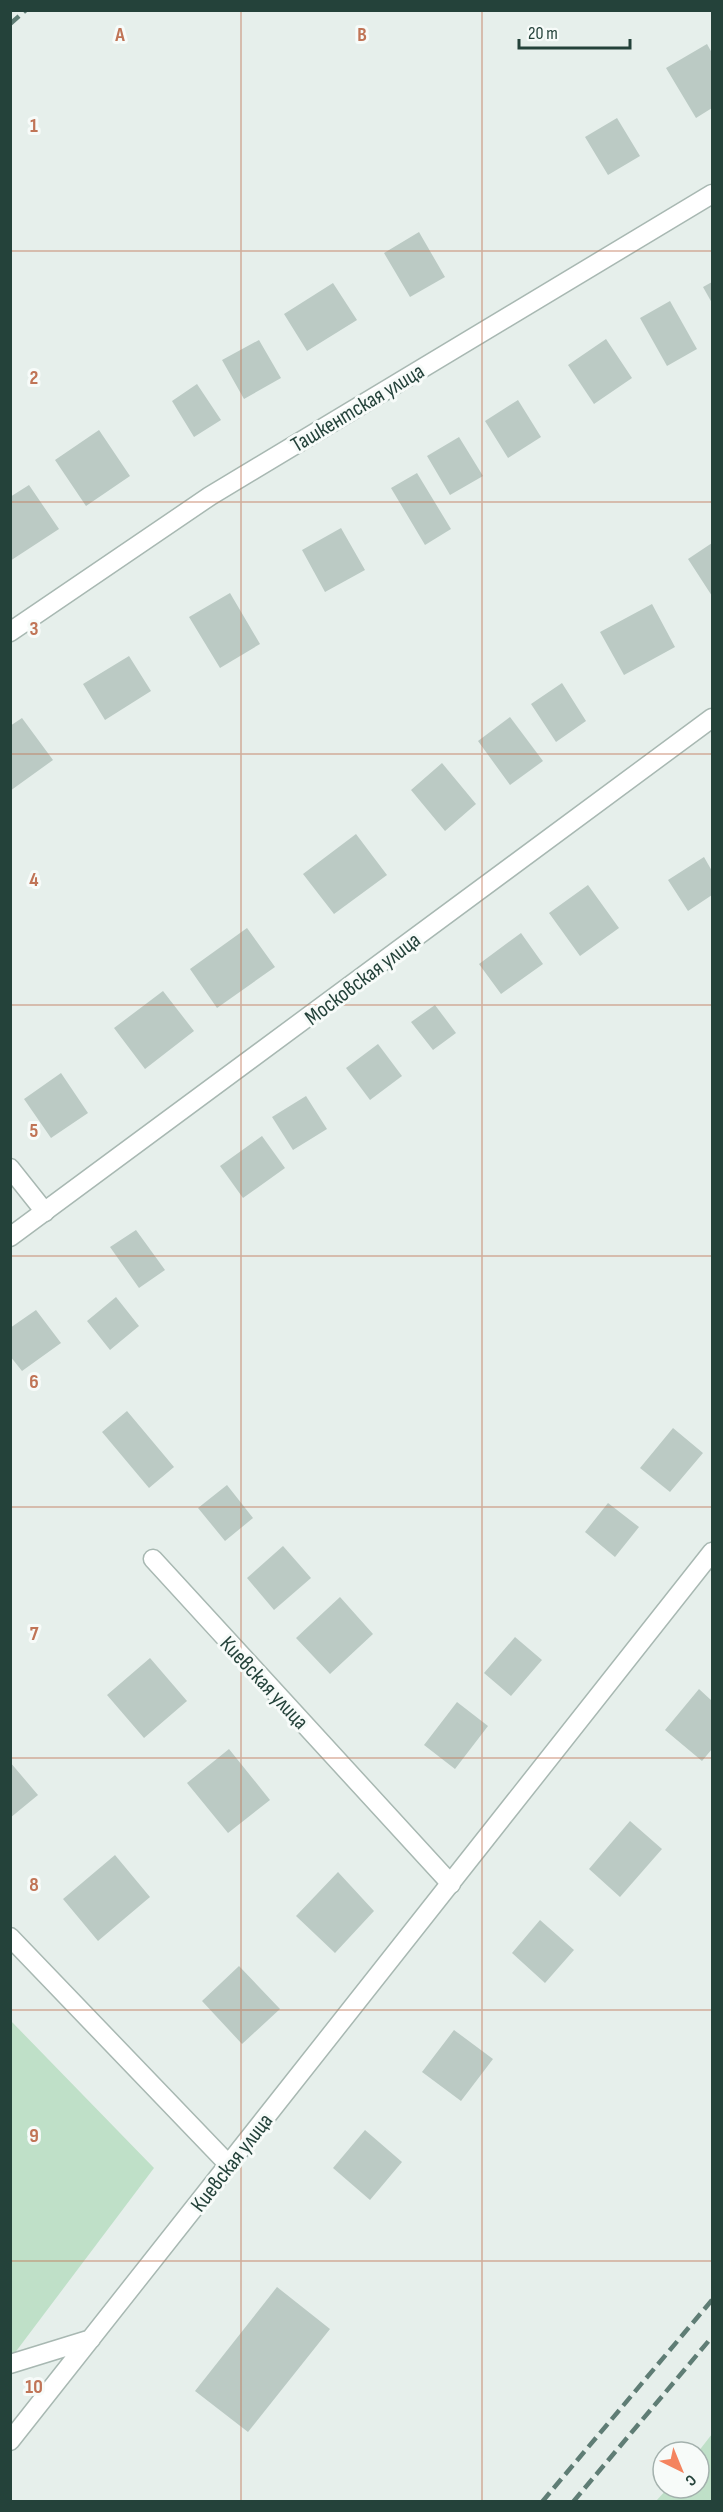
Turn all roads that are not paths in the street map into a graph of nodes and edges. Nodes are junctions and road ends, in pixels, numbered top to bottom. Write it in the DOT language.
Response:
graph roads {
  1 [pos="712,194"];
  2 [pos="10,632"];
  3 [pos="712,718"];
  4 [pos="10,1168"];
  5 [pos="45,1212"];
  6 [pos="10,1237"];
  7 [pos="712,1552"];
  8 [pos="153,1559"];
  9 [pos="451,1884"];
  10 [pos="10,1936"];
  11 [pos="229,2165"];
  12 [pos="91,2339"];
  13 [pos="10,2364"];
  14 [pos="10,2441"];
  1 -- 2 [label="street, Ташкентская улица"];
  3 -- 5 [label="street, Московская улица"];
  4 -- 5 [label="street"];
  5 -- 6 [label="street, Московская улица"];
  7 -- 9 [label="street, Киевская улица"];
  8 -- 9 [label="street, Киевская улица"];
  9 -- 11 [label="street, Киевская улица"];
  10 -- 11 [label="street"];
  11 -- 12 [label="street, Киевская улица"];
  12 -- 13 [label="street"];
  12 -- 14 [label="street, Киевская улица"];
}
